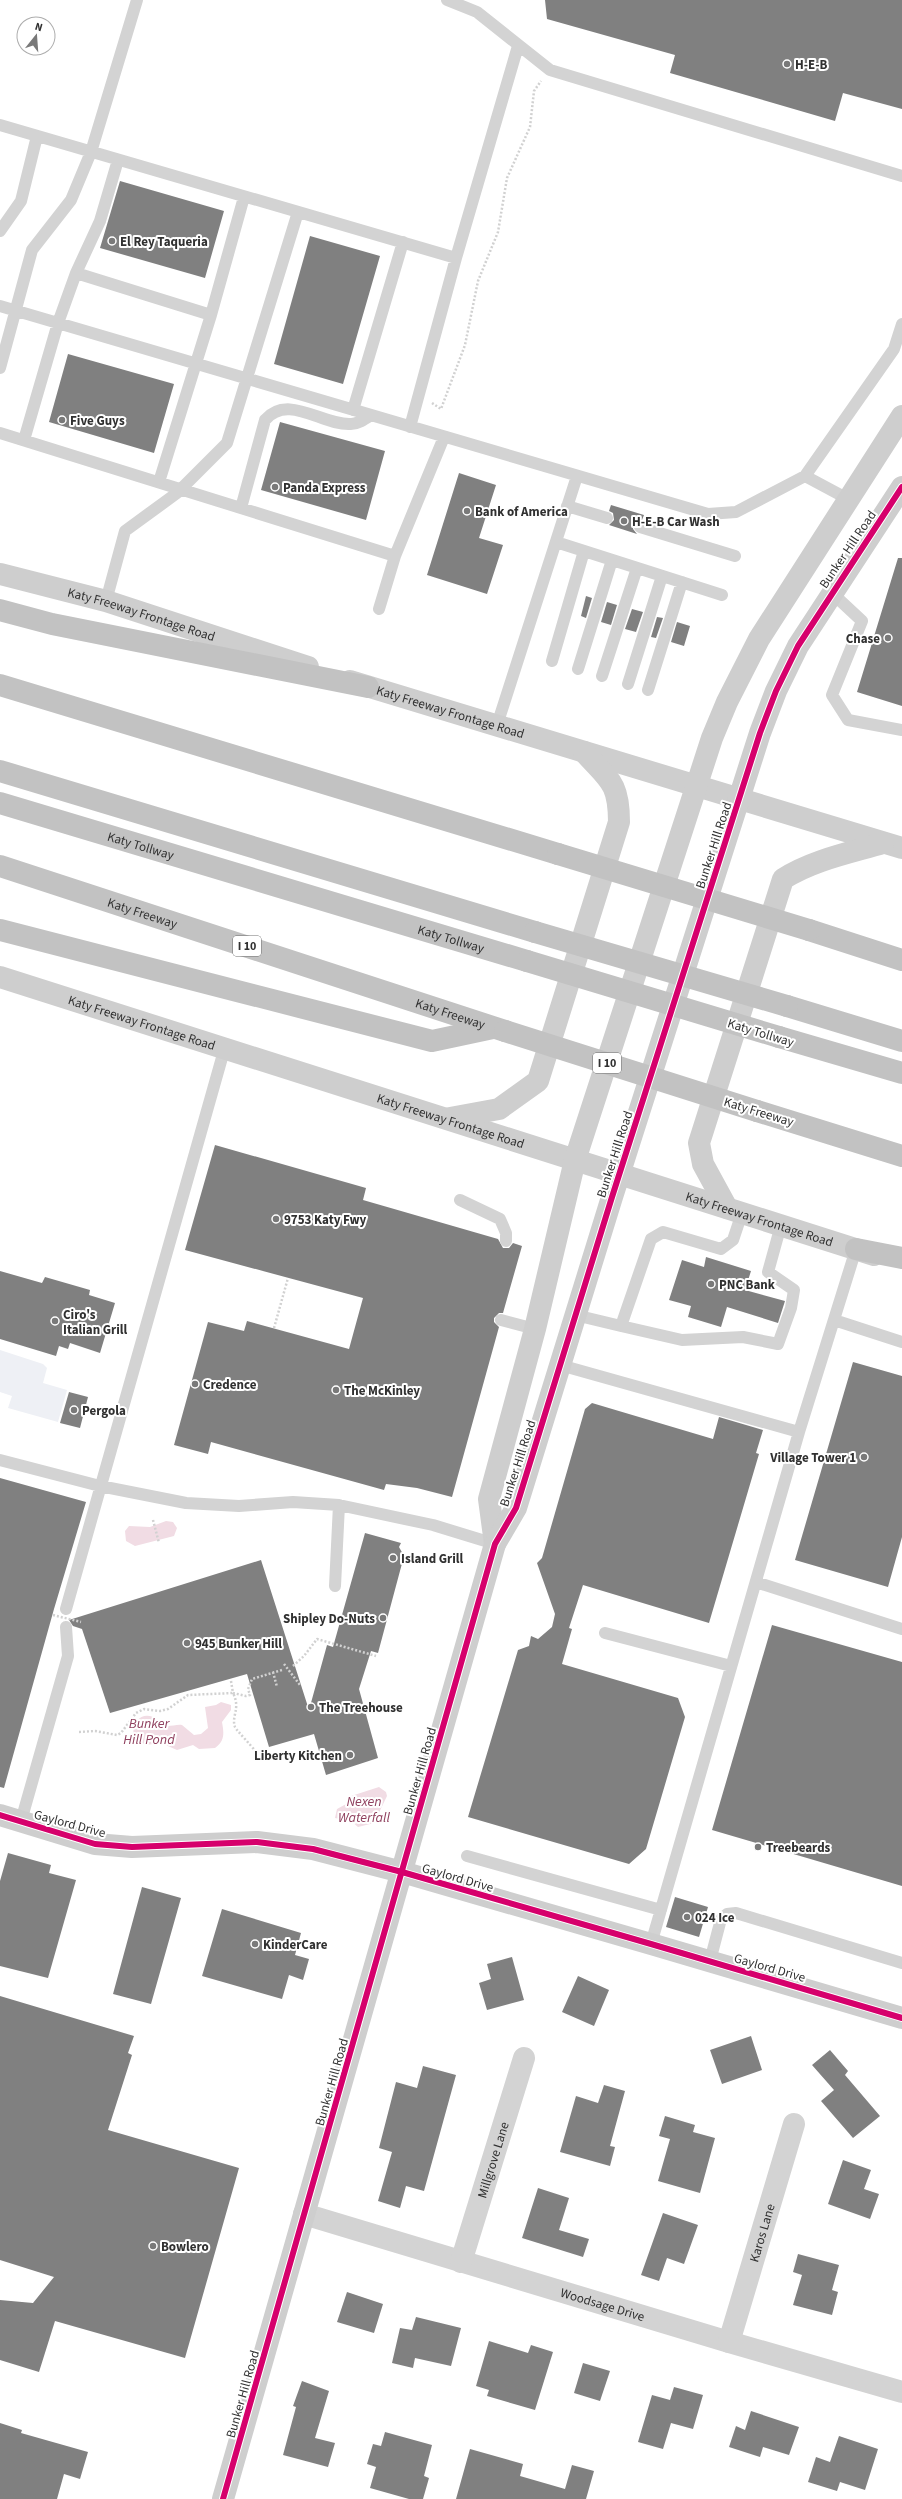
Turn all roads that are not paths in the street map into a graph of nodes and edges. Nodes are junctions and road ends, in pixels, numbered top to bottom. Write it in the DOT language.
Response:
graph roads {
  1 [pos="137,0"];
  2 [pos="447,0"];
  3 [pos="518,46"];
  4 [pos="0,125"];
  5 [pos="37,136"];
  6 [pos="91,152"];
  7 [pos="118,160"];
  8 [pos="902,176"];
  9 [pos="244,197"];
  10 [pos="298,212"];
  11 [pos="0,231"];
  12 [pos="402,242"];
  13 [pos="456,258"];
  14 [pos="76,273"];
  15 [pos="0,306"];
  16 [pos="17,311"];
  17 [pos="211,315"];
  18 [pos="58,323"];
  19 [pos="902,324"];
  20 [pos="196,363"];
  21 [pos="0,368"];
  22 [pos="248,379"];
  23 [pos="353,410"];
  24 [pos="371,416"];
  25 [pos="902,416"];
  26 [pos="410,427"];
  27 [pos="0,433"];
  28 [pos="444,437"];
  29 [pos="24,440"];
  30 [pos="577,476"];
  31 [pos="805,476"];
  32 [pos="159,482"];
  33 [pos="902,487"];
  34 [pos="181,488"];
  35 [pos="848,499"];
  36 [pos="567,506"];
  37 [pos="241,508"];
  38 [pos="607,518"];
  39 [pos="640,527"];
  40 [pos="556,542"];
  41 [pos="584,551"];
  42 [pos="395,556"];
  43 [pos="735,556"];
  44 [pos="612,560"];
  45 [pos="637,568"];
  46 [pos="0,574"];
  47 [pos="662,576"];
  48 [pos="682,582"];
  49 [pos="832,593"];
  50 [pos="722,594"];
  51 [pos="106,602"];
  52 [pos="379,609"];
  53 [pos="0,610"];
  54 [pos="552,661"];
  55 [pos="578,669"];
  56 [pos="602,676"];
  57 [pos="3,684"];
  58 [pos="628,684"];
  59 [pos="368,687"];
  60 [pos="648,690"];
  61 [pos="497,725"];
  62 [pos="902,730"];
  63 [pos="584,751"];
  64 [pos="0,771"];
  65 [pos="696,785"];
  66 [pos="740,798"];
  67 [pos="0,803"];
  68 [pos="892,846"];
  69 [pos="0,866"];
  70 [pos="0,930"];
  71 [pos="902,960"];
  72 [pos="0,977"];
  73 [pos="500,1029"];
  74 [pos="902,1041"];
  75 [pos="225,1047"];
  76 [pos="902,1073"];
  77 [pos="447,1118"];
  78 [pos="902,1156"];
  79 [pos="575,1160"];
  80 [pos="619,1173"];
  81 [pos="460,1200"];
  82 [pos="734,1210"];
  83 [pos="781,1225"];
  84 [pos="506,1241"];
  85 [pos="856,1249"];
  86 [pos="902,1258"];
  87 [pos="902,1264"];
  88 [pos="575,1316"];
  89 [pos="502,1320"];
  90 [pos="834,1320"];
  91 [pos="621,1326"];
  92 [pos="535,1328"];
  93 [pos="902,1342"];
  94 [pos="560,1365"];
  95 [pos="799,1432"];
  96 [pos="0,1460"];
  97 [pos="100,1486"];
  98 [pos="339,1505"];
  99 [pos="495,1544"];
  100 [pos="756,1582"];
  101 [pos="335,1586"];
  102 [pos="66,1609"];
  103 [pos="66,1627"];
  104 [pos="902,1629"];
  105 [pos="605,1633"];
  106 [pos="731,1666"];
  107 [pos="0,1815"];
  108 [pos="21,1821"];
  109 [pos="467,1856"];
  110 [pos="402,1872"];
  111 [pos="661,1910"];
  112 [pos="651,1944"];
  113 [pos="710,1961"];
  114 [pos="902,1963"];
  115 [pos="902,2018"];
  116 [pos="524,2058"];
  117 [pos="794,2124"];
  118 [pos="304,2214"];
  119 [pos="461,2262"];
  120 [pos="729,2342"];
  121 [pos="902,2392"];
  122 [pos="223,2499"];
  1 -- 6 [label="lane"];
  2 -- 3 [label="lane"];
  3 -- 8 [label="lane"];
  3 -- 13 [label="lane"];
  4 -- 5 [label="lane"];
  5 -- 6 [label="lane"];
  5 -- 11 [label="lane"];
  6 -- 7 [label="lane"];
  6 -- 16 [label="lane"];
  7 -- 9 [label="lane"];
  7 -- 14 [label="lane"];
  9 -- 10 [label="lane"];
  9 -- 17 [label="lane"];
  10 -- 12 [label="lane"];
  10 -- 22 [label="lane"];
  12 -- 13 [label="lane"];
  12 -- 23 [label="lane"];
  13 -- 26 [label="lane"];
  14 -- 17 [label="lane"];
  14 -- 18 [label="lane"];
  15 -- 16 [label="lane"];
  16 -- 18 [label="lane"];
  16 -- 21 [label="lane"];
  17 -- 20 [label="lane"];
  18 -- 20 [label="lane"];
  18 -- 29 [label="lane"];
  19 -- 31 [label="lane"];
  20 -- 22 [label="lane"];
  20 -- 32 [label="lane"];
  22 -- 23 [label="lane"];
  22 -- 34 [label="lane"];
  23 -- 24 [label="lane"];
  24 -- 26 [label="lane"];
  24 -- 37 [label="lane"];
  25 -- 35 [label="street, Bunker Hill Road"];
  26 -- 28 [label="lane"];
  27 -- 29 [label="lane"];
  28 -- 30 [label="lane"];
  28 -- 42 [label="lane"];
  29 -- 32 [label="lane"];
  30 -- 31 [label="lane"];
  30 -- 36 [label="lane"];
  31 -- 35 [label="lane"];
  32 -- 34 [label="lane"];
  33 -- 49 [label="street, Bunker Hill Road"];
  34 -- 37 [label="lane"];
  34 -- 51 [label="lane"];
  35 -- 65 [label="street, Bunker Hill Road"];
  36 -- 38 [label="lane"];
  36 -- 40 [label="lane"];
  37 -- 42 [label="lane"];
  39 -- 43 [label="lane"];
  40 -- 41 [label="lane"];
  40 -- 61 [label="lane"];
  41 -- 44 [label="lane"];
  41 -- 54 [label="lane"];
  42 -- 52 [label="lane"];
  44 -- 45 [label="lane"];
  44 -- 55 [label="lane"];
  45 -- 47 [label="lane"];
  45 -- 56 [label="lane"];
  46 -- 51 [label="street, Katy Freeway Frontage Road"];
  47 -- 48 [label="lane"];
  47 -- 58 [label="lane"];
  48 -- 50 [label="lane"];
  48 -- 60 [label="lane"];
  49 -- 62 [label="lane"];
  49 -- 66 [label="street, Bunker Hill Road"];
  51 -- 59 [label="street, Katy Freeway Frontage Road"];
  53 -- 59 [label="highway"];
  57 -- 71 [label="highway, bridge"];
  59 -- 61 [label="street, Katy Freeway Frontage Road"];
  61 -- 63 [label="street, Katy Freeway Frontage Road"];
  63 -- 65 [label="street, Katy Freeway Frontage Road"];
  63 -- 77 [label="street"];
  64 -- 74 [label="highway, bridge"];
  65 -- 66 [label="street, Katy Freeway Frontage Road"];
  65 -- 79 [label="street, Bunker Hill Road"];
  66 -- 68 [label="street, Katy Freeway Frontage Road"];
  66 -- 80 [label="street, Bunker Hill Road"];
  67 -- 76 [label="highway, Katy Tollway, bridge"];
  68 -- 82 [label="street"];
  69 -- 73 [label="highway, Katy Freeway / I 10"];
  70 -- 73 [label="highway"];
  72 -- 75 [label="street, Katy Freeway Frontage Road"];
  73 -- 78 [label="highway, Katy Freeway / I 10, bridge"];
  75 -- 77 [label="street, Katy Freeway Frontage Road"];
  75 -- 97 [label="lane"];
  77 -- 79 [label="street, Katy Freeway Frontage Road"];
  79 -- 80 [label="street, Katy Freeway Frontage Road"];
  79 -- 92 [label="street, Bunker Hill Road"];
  80 -- 82 [label="street, Katy Freeway Frontage Road"];
  80 -- 88 [label="street, Bunker Hill Road"];
  81 -- 84 [label="lane"];
  82 -- 83 [label="street, Katy Freeway Frontage Road"];
  82 -- 91 [label="lane"];
  83 -- 85 [label="street, Katy Freeway Frontage Road"];
  83 -- 91 [label="lane"];
  85 -- 86 [label="highway"];
  85 -- 87 [label="street, Katy Freeway Frontage Road"];
  85 -- 90 [label="lane"];
  88 -- 91 [label="lane"];
  88 -- 94 [label="street, Bunker Hill Road"];
  89 -- 92 [label="lane"];
  90 -- 93 [label="lane"];
  90 -- 95 [label="lane"];
  92 -- 99 [label="street, Bunker Hill Road"];
  94 -- 95 [label="lane"];
  94 -- 99 [label="street, Bunker Hill Road"];
  95 -- 100 [label="lane"];
  96 -- 97 [label="lane"];
  97 -- 98 [label="lane"];
  97 -- 102 [label="lane"];
  98 -- 99 [label="lane"];
  98 -- 101 [label="lane"];
  99 -- 110 [label="street, Bunker Hill Road"];
  100 -- 104 [label="lane"];
  100 -- 106 [label="lane"];
  103 -- 108 [label="lane"];
  105 -- 106 [label="lane"];
  106 -- 111 [label="lane"];
  107 -- 108 [label="street, Gaylord Drive"];
  108 -- 110 [label="street, Gaylord Drive"];
  109 -- 111 [label="lane"];
  110 -- 112 [label="street, Gaylord Drive"];
  110 -- 118 [label="street, Bunker Hill Road"];
  111 -- 112 [label="lane"];
  112 -- 113 [label="street, Gaylord Drive"];
  113 -- 114 [label="lane"];
  113 -- 115 [label="street, Gaylord Drive"];
  116 -- 119 [label="street, Millgrove Lane"];
  117 -- 120 [label="street, Karos Lane"];
  118 -- 119 [label="street, Woodsage Drive"];
  118 -- 122 [label="street, Bunker Hill Road"];
  119 -- 120 [label="street, Woodsage Drive"];
  120 -- 121 [label="street, Woodsage Drive"];
}
